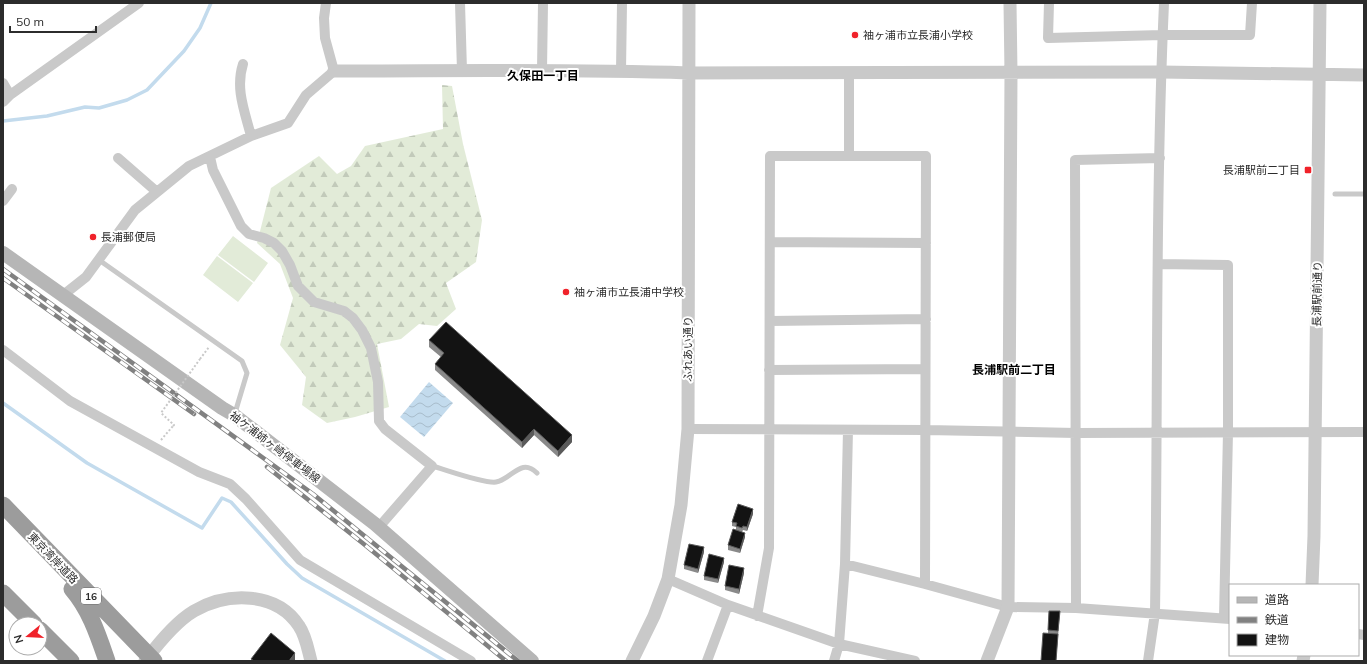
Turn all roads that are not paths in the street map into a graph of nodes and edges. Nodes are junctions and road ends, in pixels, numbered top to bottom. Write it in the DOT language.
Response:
graph roads {
  1 [pos="139,3"];
  2 [pos="326,3"];
  3 [pos="460,3"];
  4 [pos="543,3"];
  5 [pos="622,3"];
  6 [pos="688,3"];
  7 [pos="1010,3"];
  8 [pos="1049,3"];
  9 [pos="1164,3"];
  10 [pos="1252,3"];
  11 [pos="1320,3"];
  12 [pos="1162,35"];
  13 [pos="243,64"];
  14 [pos="542,70"];
  15 [pos="334,71"];
  16 [pos="462,71"];
  17 [pos="621,71"];
  18 [pos="1161,72"];
  19 [pos="849,73"];
  20 [pos="1011,73"];
  21 [pos="688,74"];
  22 [pos="1364,75"];
  23 [pos="1319,76"];
  24 [pos="3,83"];
  25 [pos="7,99"];
  26 [pos="251,136"];
  27 [pos="849,156"];
  28 [pos="210,157"];
  29 [pos="118,158"];
  30 [pos="1160,158"];
  31 [pos="12,189"];
  32 [pos="157,192"];
  33 [pos="1335,194"];
  34 [pos="1364,194"];
  35 [pos="3,201"];
  36 [pos="770,242"];
  37 [pos="926,243"];
  38 [pos="3,253"];
  39 [pos="99,260"];
  40 [pos="1158,264"];
  41 [pos="62,296"];
  42 [pos="926,319"];
  43 [pos="770,321"];
  44 [pos="3,350"];
  45 [pos="925,369"];
  46 [pos="770,370"];
  47 [pos="234,415"];
  48 [pos="688,429"];
  49 [pos="770,430"];
  50 [pos="848,430"];
  51 [pos="926,430"];
  52 [pos="1008,430"];
  53 [pos="1076,432"];
  54 [pos="1157,432"];
  55 [pos="1228,432"];
  56 [pos="1315,432"];
  57 [pos="1364,432"];
  58 [pos="432,466"];
  59 [pos="537,473"];
  60 [pos="3,505"];
  61 [pos="379,527"];
  62 [pos="32,537"];
  63 [pos="845,564"];
  64 [pos="668,579"];
  65 [pos="926,584"];
  66 [pos="1312,584"];
  67 [pos="3,593"];
  68 [pos="728,605"];
  69 [pos="1008,607"];
  70 [pos="1076,608"];
  71 [pos="1155,613"];
  72 [pos="26,616"];
  73 [pos="757,616"];
  74 [pos="1227,619"];
  75 [pos="48,638"];
  76 [pos="839,644"];
  77 [pos="149,660"];
  78 [pos="71,661"];
  79 [pos="107,661"];
  80 [pos="311,661"];
  81 [pos="471,661"];
  82 [pos="532,661"];
  83 [pos="632,661"];
  84 [pos="708,661"];
  85 [pos="834,661"];
  86 [pos="915,661"];
  87 [pos="987,661"];
  88 [pos="1148,661"];
  1 -- 25 [label="street"];
  2 -- 15 [label="street"];
  3 -- 16 [label="street"];
  4 -- 14 [label="street"];
  5 -- 17 [label="street"];
  6 -- 21 [label="street, ふれあい通り"];
  7 -- 20 [label="street"];
  8 -- 12 [label="street"];
  9 -- 12 [label="street"];
  10 -- 12 [label="street"];
  11 -- 23 [label="street, 長浦駅前通り"];
  12 -- 18 [label="street"];
  13 -- 26 [label="street"];
  14 -- 16 [label="street"];
  14 -- 17 [label="street"];
  15 -- 16 [label="street"];
  15 -- 26 [label="street"];
  17 -- 21 [label="street"];
  18 -- 20 [label="street"];
  18 -- 23 [label="street"];
  18 -- 30 [label="street"];
  19 -- 20 [label="street"];
  19 -- 21 [label="street"];
  19 -- 27 [label="street"];
  20 -- 52 [label="street"];
  21 -- 48 [label="street, ふれあい通り"];
  22 -- 23 [label="street"];
  23 -- 56 [label="street, 長浦駅前通り"];
  24 -- 25 [label="street"];
  26 -- 28 [label="street"];
  27 -- 36 [label="street"];
  27 -- 37 [label="street"];
  28 -- 32 [label="street"];
  28 -- 58 [label="street"];
  29 -- 32 [label="street"];
  30 -- 40 [label="street"];
  30 -- 53 [label="street"];
  31 -- 35 [label="street"];
  32 -- 39 [label="street"];
  33 -- 34 [label="lane"];
  36 -- 37 [label="street"];
  36 -- 43 [label="street"];
  37 -- 42 [label="street"];
  38 -- 41 [label="main road, 袖ケ浦姉ヶ崎停車場線"];
  39 -- 41 [label="street"];
  39 -- 47 [label="lane"];
  40 -- 54 [label="street"];
  40 -- 55 [label="street"];
  41 -- 47 [label="main road, 袖ケ浦姉ヶ崎停車場線"];
  42 -- 43 [label="street"];
  42 -- 45 [label="street"];
  43 -- 46 [label="street"];
  44 -- 81 [label="street"];
  45 -- 46 [label="street"];
  45 -- 51 [label="street"];
  46 -- 49 [label="street"];
  47 -- 61 [label="main road, 袖ケ浦姉ヶ崎停車場線"];
  48 -- 49 [label="street"];
  48 -- 64 [label="street, ふれあい通り"];
  49 -- 50 [label="street"];
  49 -- 73 [label="street"];
  50 -- 51 [label="street"];
  50 -- 63 [label="street"];
  51 -- 52 [label="street"];
  51 -- 65 [label="street"];
  52 -- 53 [label="street"];
  52 -- 69 [label="street"];
  53 -- 54 [label="street"];
  53 -- 70 [label="street"];
  54 -- 55 [label="street"];
  54 -- 71 [label="street"];
  55 -- 56 [label="street"];
  55 -- 74 [label="street"];
  56 -- 57 [label="street"];
  56 -- 66 [label="street, 長浦駅前通り"];
  58 -- 59 [label="lane"];
  58 -- 61 [label="street"];
  60 -- 62 [label="highway, 東京湾岸道路 / 16"];
  61 -- 82 [label="main road, 袖ケ浦姉ヶ崎停車場線"];
  62 -- 77 [label="highway, 東京湾岸道路 / 16"];
  62 -- 79 [label="highway"];
  63 -- 65 [label="street"];
  63 -- 76 [label="street"];
  64 -- 68 [label="street"];
  64 -- 83 [label="street, ふれあい通り"];
  65 -- 69 [label="street"];
  67 -- 72 [label="highway"];
  68 -- 73 [label="street"];
  68 -- 84 [label="street"];
  69 -- 70 [label="street"];
  69 -- 87 [label="street"];
  70 -- 71 [label="street"];
  71 -- 74 [label="street"];
  71 -- 88 [label="street"];
  73 -- 76 [label="street"];
  75 -- 78 [label="highway"];
  76 -- 85 [label="street"];
  76 -- 86 [label="street"];
  77 -- 80 [label="street"];
}
